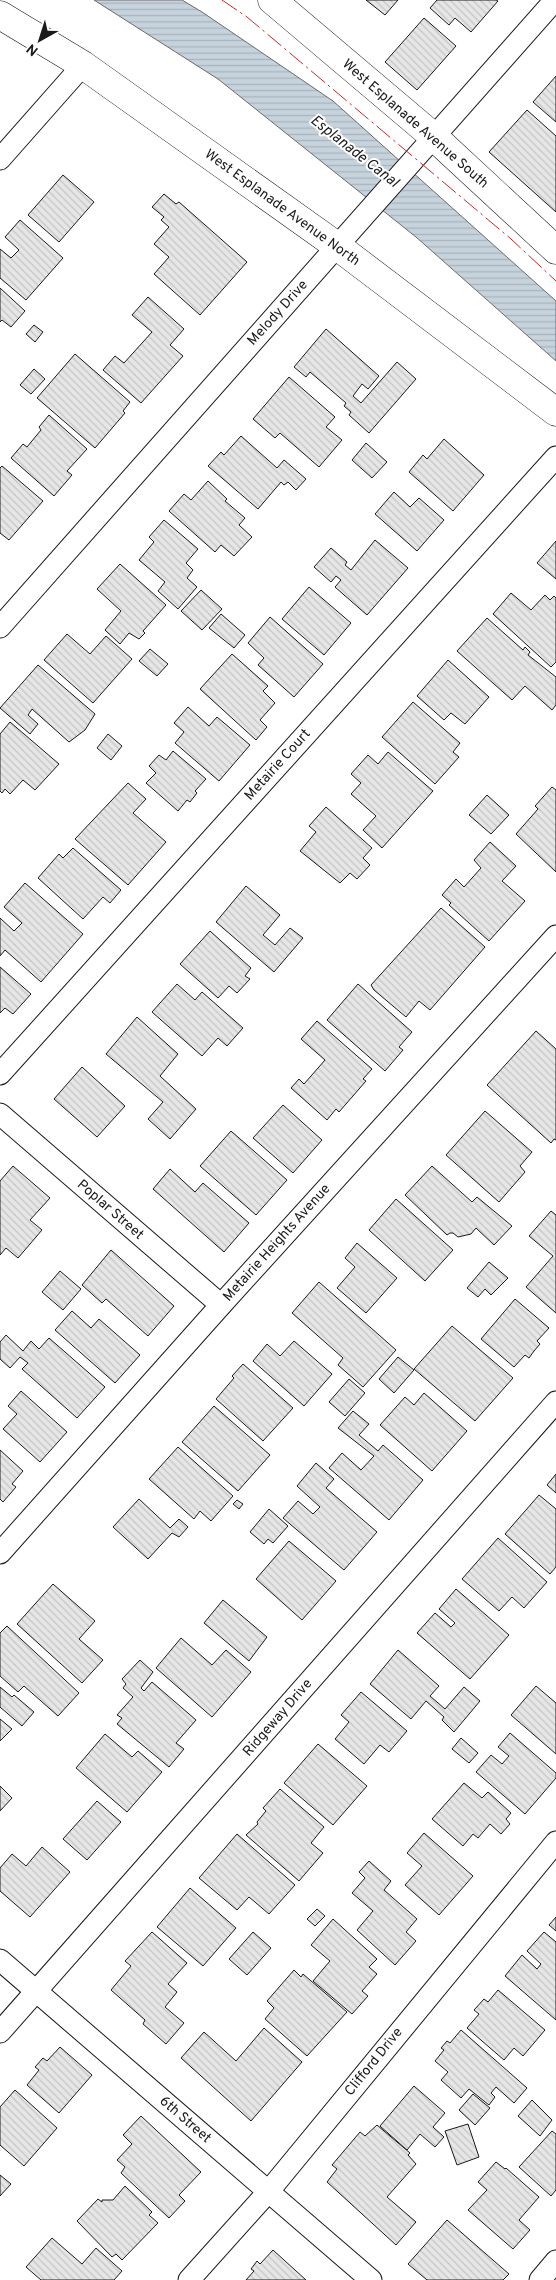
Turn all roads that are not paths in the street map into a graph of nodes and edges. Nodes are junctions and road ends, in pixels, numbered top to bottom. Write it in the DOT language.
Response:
graph roads {
  1 [pos="272,0"];
  2 [pos="555,0"];
  3 [pos="0,16"];
  4 [pos="83,65"];
  5 [pos="427,145"];
  6 [pos="0,159"];
  7 [pos="337,246"];
  8 [pos="556,250"];
  9 [pos="556,412"];
  10 [pos="556,457"];
  11 [pos="0,627"];
  12 [pos="556,936"];
  13 [pos="0,1074"];
  14 [pos="0,1114"];
  15 [pos="221,1305"];
  16 [pos="556,1402"];
  17 [pos="0,1554"];
  18 [pos="556,1842"];
  19 [pos="0,1960"];
  20 [pos="37,1992"];
  21 [pos="0,2032"];
  22 [pos="268,2192"];
  23 [pos="556,2261"];
  24 [pos="189,2280"];
  25 [pos="371,2280"];
  26 [pos="540,2280"];
  1 -- 5 [label="main road, West Esplanade Avenue South"];
  2 -- 5 [label="street, Melody Drive"];
  3 -- 4 [label="main road, West Esplanade Avenue North"];
  4 -- 6 [label="street"];
  4 -- 7 [label="main road, West Esplanade Avenue North"];
  5 -- 7 [label="street, Melody Drive"];
  5 -- 8 [label="main road, West Esplanade Avenue South"];
  7 -- 9 [label="main road, West Esplanade Avenue North"];
  7 -- 11 [label="street, Melody Drive"];
  10 -- 13 [label="street, Metairie Court"];
  12 -- 15 [label="street, Metairie Heights Avenue"];
  14 -- 15 [label="street, Poplar Street"];
  15 -- 17 [label="street, Metairie Heights Avenue"];
  16 -- 20 [label="street, Ridgeway Drive"];
  18 -- 22 [label="street, Clifford Drive"];
  19 -- 20 [label="street, 6th Street"];
  20 -- 21 [label="street, Ridgeway Drive"];
  20 -- 22 [label="street, 6th Street"];
  22 -- 24 [label="street, Clifford Drive"];
  22 -- 25 [label="street, 6th Street"];
  23 -- 26 [label="street"];
}
